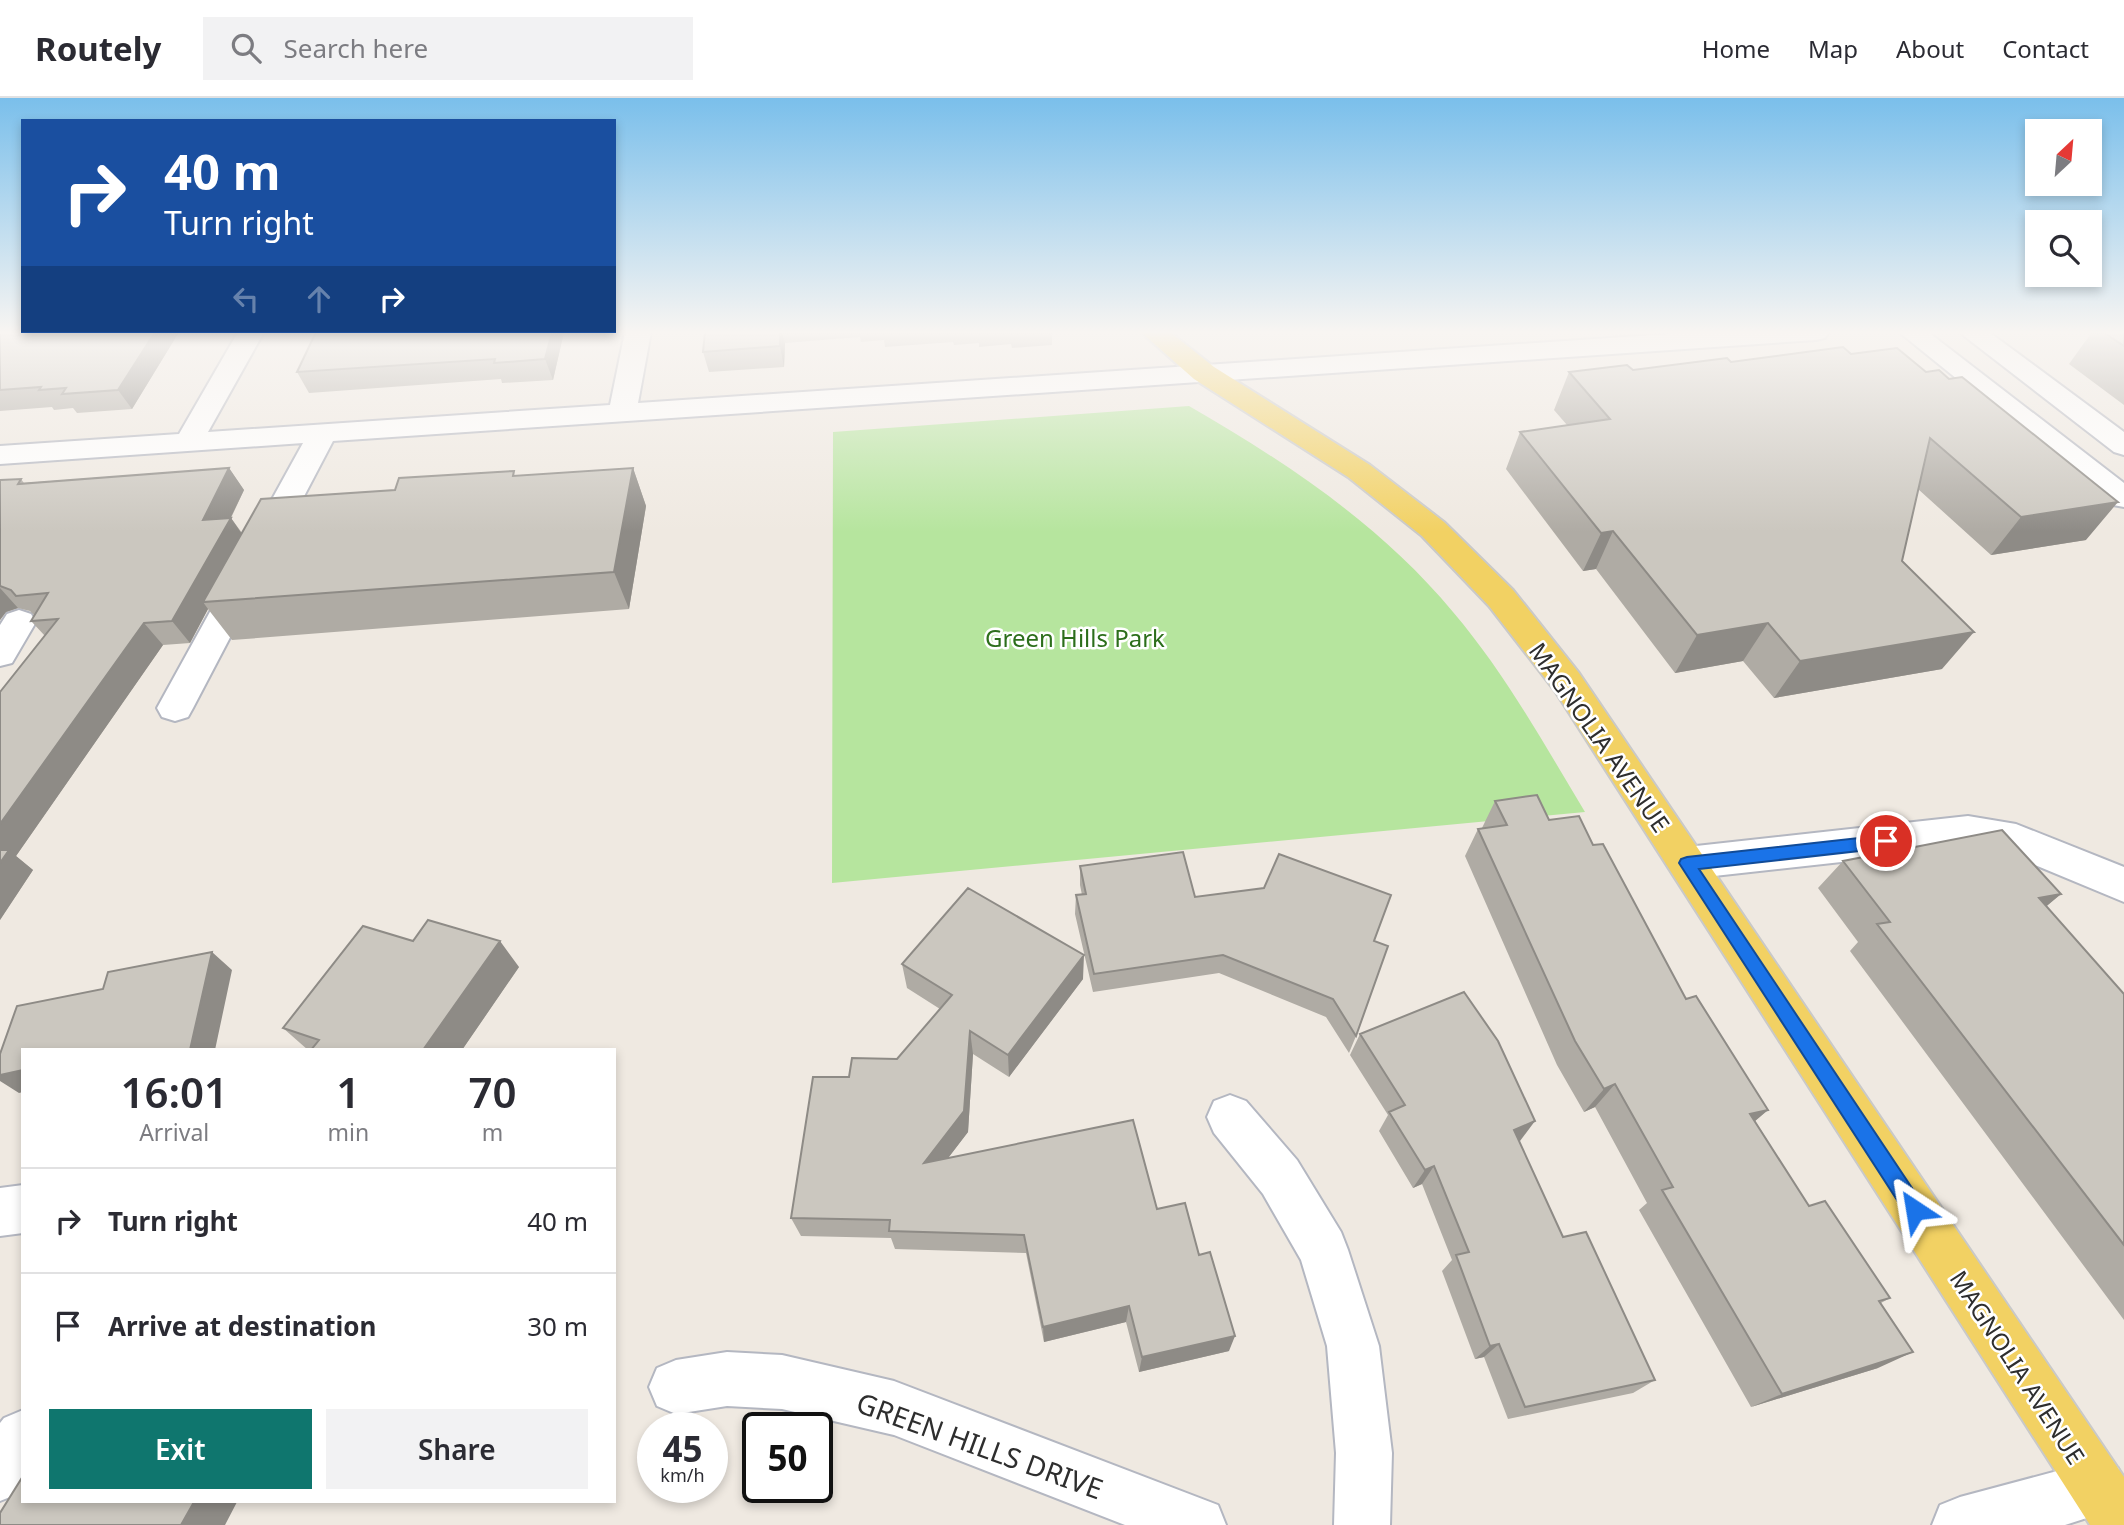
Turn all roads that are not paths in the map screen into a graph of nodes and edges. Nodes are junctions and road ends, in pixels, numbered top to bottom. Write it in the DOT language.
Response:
graph roads {
  1 [pos="213,399"];
  2 [pos="625,399"];
  3 [pos="932,399"];
  4 [pos="1244,399"];
  5 [pos="1997,399"];
  6 [pos="2061,399"];
  7 [pos="622,413"];
  8 [pos="323,433"];
  9 [pos="188,443"];
  10 [pos="2124,446"];
  11 [pos="0,455"];
  12 [pos="2124,498"];
  13 [pos="19,622"];
  14 [pos="0,654"];
  15 [pos="175,708"];
  16 [pos="1687,863"];
  17 [pos="2124,885"];
  18 [pos="1230,1117"];
  19 [pos="21,1209"];
  20 [pos="0,1212"];
  21 [pos="676,1387"];
  22 [pos="21,1440"];
  23 [pos="0,1473"];
  24 [pos="2110,1506"];
  25 [pos="1198,1525"];
  26 [pos="1362,1525"];
  27 [pos="1960,1525"];
  1 -- 9 [label="street"];
  2 -- 7 [label="street"];
  3 -- 7 [label="street"];
  4 -- 16 [label="main road, MAGNOLIA AVENUE"];
  5 -- 12 [label="street"];
  6 -- 10 [label="street"];
  7 -- 8 [label="street"];
  8 -- 9 [label="street"];
  8 -- 15 [label="street"];
  9 -- 11 [label="street"];
  13 -- 14 [label="street"];
  16 -- 17 [label="street"];
  16 -- 24 [label="main road, MAGNOLIA AVENUE"];
  18 -- 26 [label="street"];
  19 -- 20 [label="street"];
  21 -- 25 [label="street, GREEN HILLS DRIVE"];
  22 -- 23 [label="street"];
  24 -- 27 [label="street"];
}
